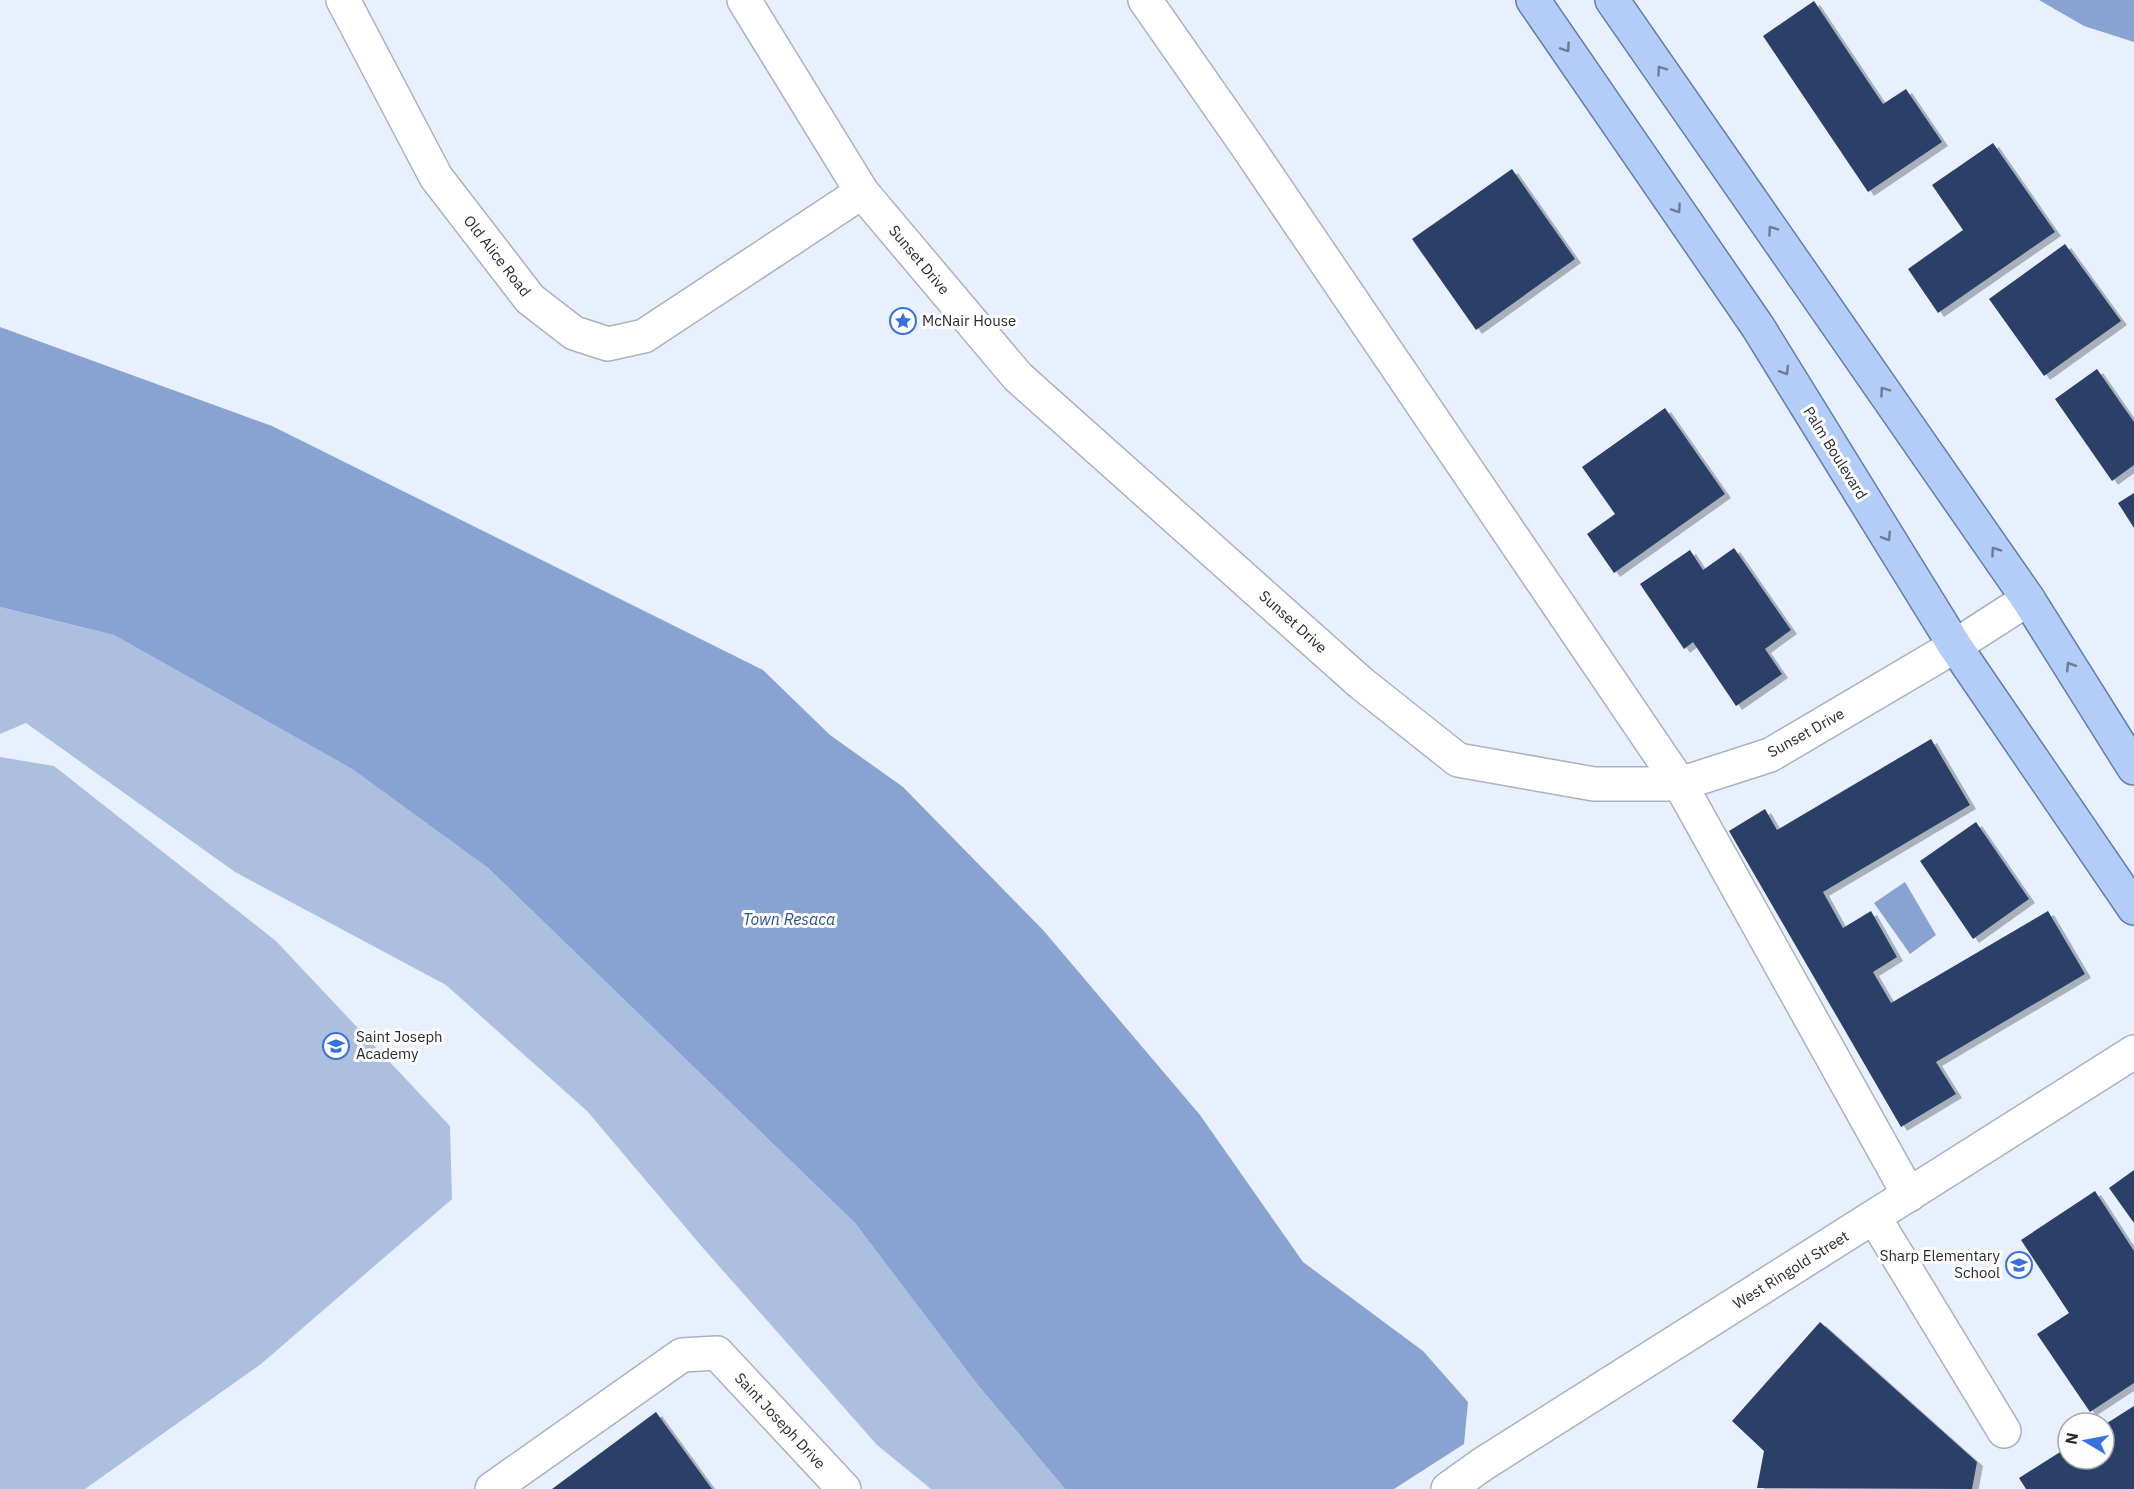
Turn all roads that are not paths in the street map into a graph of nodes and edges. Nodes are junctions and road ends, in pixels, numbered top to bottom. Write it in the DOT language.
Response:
graph roads {
  1 [pos="343,0"];
  2 [pos="744,0"];
  3 [pos="1145,0"];
  4 [pos="1533,0"];
  5 [pos="1612,0"];
  6 [pos="862,192"];
  7 [pos="2028,599"];
  8 [pos="1955,646"];
  9 [pos="2134,768"];
  10 [pos="1680,784"];
  11 [pos="2134,908"];
  12 [pos="2134,1052"];
  13 [pos="1909,1195"];
  14 [pos="1874,1217"];
  15 [pos="2004,1431"];
  16 [pos="492,1489"];
  17 [pos="844,1489"];
  18 [pos="1448,1489"];
  1 -- 6 [label="street, Old Alice Road"];
  2 -- 6 [label="street, Sunset Drive"];
  3 -- 10 [label="street"];
  4 -- 8 [label="main road, Palm Boulevard, one-way"];
  7 -- 5 [label="main road, one-way"];
  6 -- 10 [label="street, Sunset Drive"];
  7 -- 8 [label="street, Sunset Drive"];
  9 -- 7 [label="main road, one-way"];
  8 -- 10 [label="street, Sunset Drive"];
  8 -- 11 [label="main road, Palm Boulevard"];
  10 -- 13 [label="street"];
  12 -- 13 [label="street, West Ringold Street"];
  13 -- 14 [label="street, West Ringold Street"];
  14 -- 15 [label="street"];
  14 -- 18 [label="street, West Ringold Street"];
  16 -- 17 [label="street, Saint Joseph Drive"];
}
